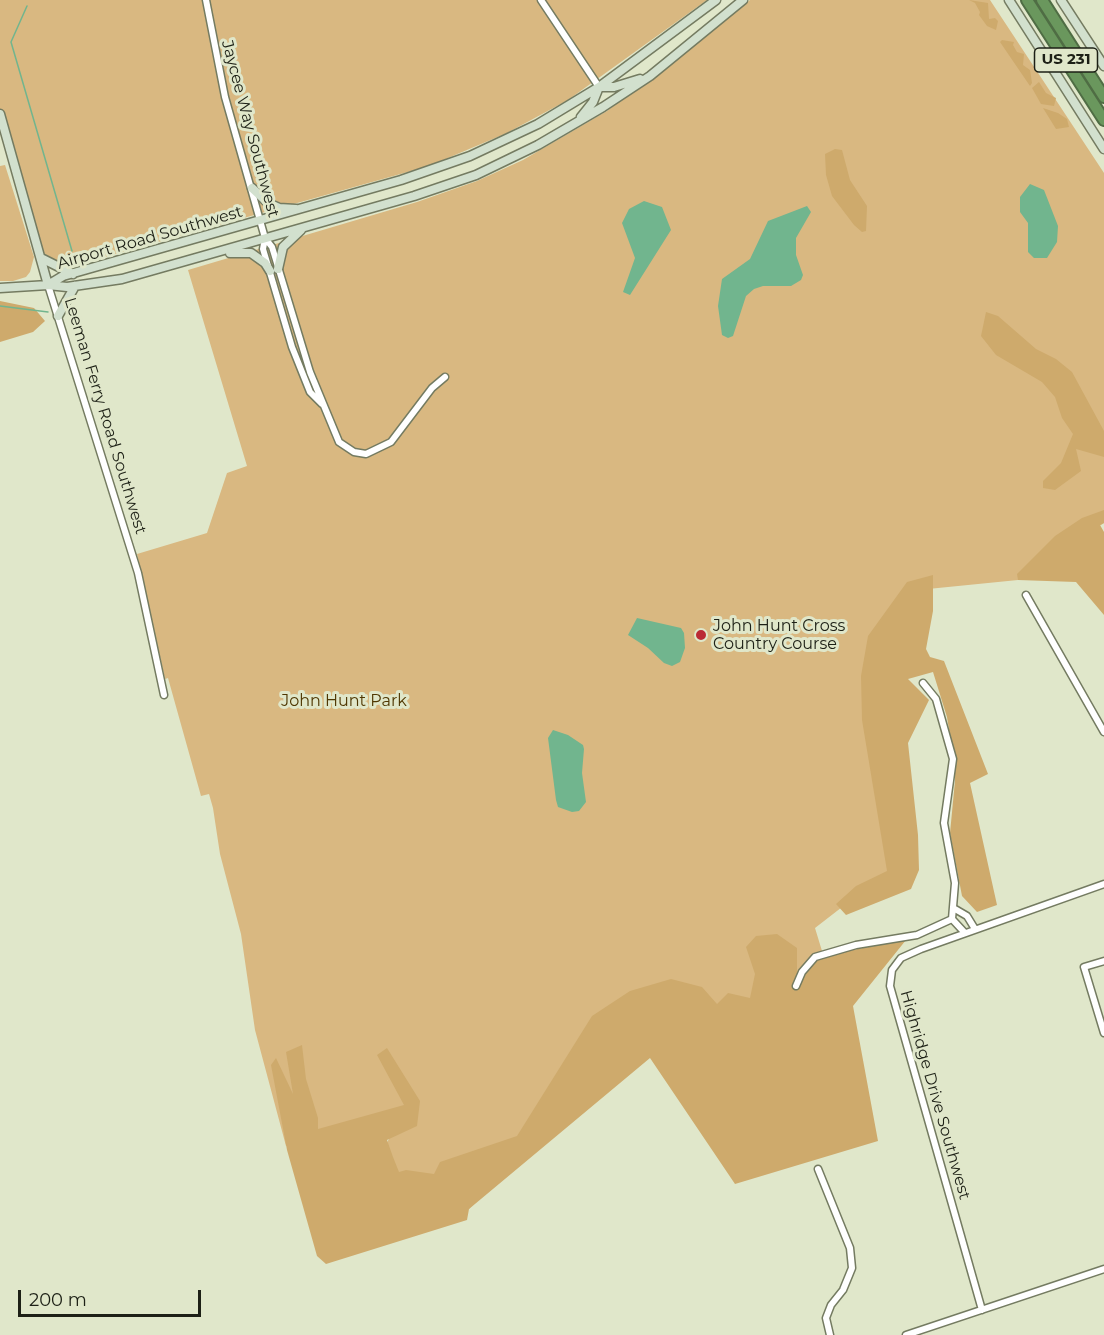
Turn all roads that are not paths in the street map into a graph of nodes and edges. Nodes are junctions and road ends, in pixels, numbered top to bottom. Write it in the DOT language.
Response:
graph roads {
  1 [pos="206,0"];
  2 [pos="541,0"];
  3 [pos="716,0"];
  4 [pos="743,0"];
  5 [pos="1009,0"];
  6 [pos="1027,0"];
  7 [pos="1042,0"];
  8 [pos="1061,0"];
  9 [pos="1104,66"];
  10 [pos="650,76"];
  11 [pos="599,87"];
  12 [pos="1104,97"];
  13 [pos="0,114"];
  14 [pos="1104,120"];
  15 [pos="572,126"];
  16 [pos="1104,149"];
  17 [pos="252,188"];
  18 [pos="305,208"];
  19 [pos="311,225"];
  20 [pos="263,230"];
  21 [pos="215,253"];
  22 [pos="41,258"];
  23 [pos="274,270"];
  24 [pos="73,274"];
  25 [pos="48,285"];
  26 [pos="75,286"];
  27 [pos="0,288"];
  28 [pos="58,316"];
  29 [pos="445,377"];
  30 [pos="1026,595"];
  31 [pos="923,683"];
  32 [pos="164,695"];
  33 [pos="1104,732"];
  34 [pos="1104,885"];
  35 [pos="955,909"];
  36 [pos="952,919"];
  37 [pos="975,929"];
  38 [pos="965,933"];
  39 [pos="1104,960"];
  40 [pos="796,986"];
  41 [pos="1104,1033"];
  42 [pos="818,1169"];
  43 [pos="1104,1269"];
  44 [pos="982,1310"];
  45 [pos="830,1335"];
  46 [pos="906,1335"];
  1 -- 17 [label="street, Jaycee Way Southwest"];
  2 -- 11 [label="street"];
  3 -- 11 [label="street, Airport Road Southwest"];
  4 -- 10 [label="street, Airport Road Southwest"];
  5 -- 16 [label="street"];
  6 -- 14 [label="highway, US 231"];
  7 -- 12 [label="highway, US 231"];
  8 -- 9 [label="street"];
  10 -- 11 [label="street"];
  10 -- 15 [label="street, Airport Road Southwest"];
  11 -- 15 [label="street"];
  11 -- 18 [label="street, Airport Road Southwest"];
  13 -- 22 [label="street, Leeman Ferry Road Southwest"];
  15 -- 19 [label="street, Airport Road Southwest"];
  17 -- 18 [label="street"];
  17 -- 20 [label="street, Jaycee Way Southwest"];
  18 -- 20 [label="street, Airport Road Southwest"];
  19 -- 20 [label="street, Airport Road Southwest"];
  19 -- 23 [label="street"];
  20 -- 21 [label="street, Airport Road Southwest"];
  20 -- 23 [label="street, Jaycee Way Southwest"];
  20 -- 24 [label="street, Airport Road Southwest"];
  21 -- 23 [label="street"];
  21 -- 26 [label="street, Airport Road Southwest"];
  22 -- 24 [label="street"];
  22 -- 25 [label="street, Leeman Ferry Road Southwest"];
  23 -- 29 [label="street, Jaycee Way Southwest"];
  24 -- 25 [label="street, Airport Road Southwest"];
  25 -- 26 [label="street, Airport Road Southwest"];
  25 -- 27 [label="street"];
  25 -- 28 [label="street, Leeman Ferry Road Southwest"];
  26 -- 28 [label="street"];
  28 -- 32 [label="street, Leeman Ferry Road Southwest"];
  30 -- 33 [label="street"];
  31 -- 35 [label="street"];
  34 -- 37 [label="street, Highridge Drive Southwest"];
  35 -- 36 [label="street"];
  35 -- 37 [label="street"];
  36 -- 38 [label="street"];
  36 -- 40 [label="street"];
  37 -- 38 [label="street, Highridge Drive Southwest"];
  38 -- 44 [label="street, Highridge Drive Southwest"];
  39 -- 41 [label="street"];
  42 -- 45 [label="street"];
  43 -- 44 [label="street"];
  44 -- 46 [label="street"];
}
